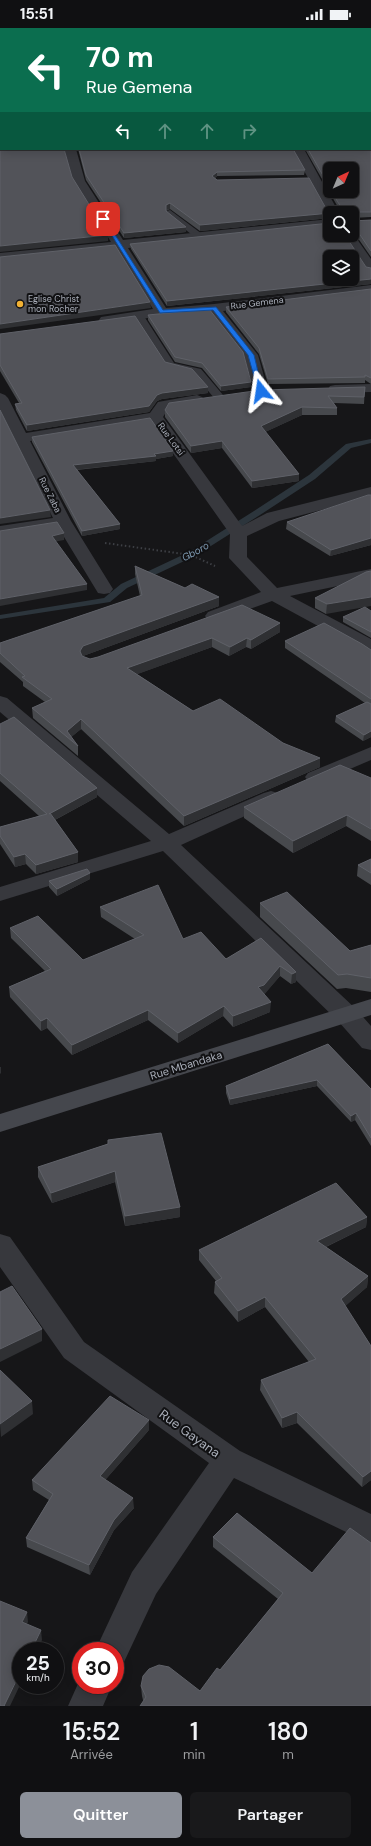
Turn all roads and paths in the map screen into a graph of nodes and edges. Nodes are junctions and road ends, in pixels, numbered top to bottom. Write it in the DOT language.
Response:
graph roads {
  1 [pos="70,150"];
  2 [pos="298,150"];
  3 [pos="328,206"];
  4 [pos="170,213"];
  5 [pos="323,224"];
  6 [pos="199,236"];
  7 [pos="353,242"];
  8 [pos="119,244"];
  9 [pos="0,257"];
  10 [pos="371,268"];
  11 [pos="371,289"];
  12 [pos="214,308"];
  13 [pos="162,312"];
  14 [pos="138,315"];
  15 [pos="92,322"];
  16 [pos="371,388"];
  17 [pos="324,389"];
  18 [pos="276,390"];
  19 [pos="240,394"];
  20 [pos="0,398"];
  21 [pos="156,417"];
  22 [pos="22,438"];
  23 [pos="371,492"];
  24 [pos="63,521"];
  25 [pos="0,531"];
  26 [pos="239,534"];
  27 [pos="73,538"];
  28 [pos="218,568"];
  29 [pos="371,574"];
  30 [pos="104,589"];
  31 [pos="273,594"];
  32 [pos="200,621"];
  33 [pos="371,647"];
  34 [pos="0,702"];
  35 [pos="371,753"];
  36 [pos="167,843"];
  37 [pos="0,894"];
  38 [pos="371,1007"];
  39 [pos="347,1015"];
  40 [pos="371,1042"];
  41 [pos="0,1123"];
  42 [pos="0,1245"];
  43 [pos="229,1460"];
  44 [pos="371,1530"];
  45 [pos="116,1642"];
  46 [pos="91,1694"];
  47 [pos="85,1706"];
  1 -- 8 [label="street"];
  2 -- 3 [label="street"];
  4 -- 6 [label="lane"];
  5 -- 6 [label="street"];
  6 -- 8 [label="street"];
  7 -- 10 [label="street"];
  8 -- 9 [label="street"];
  8 -- 13 [label="street"];
  11 -- 12 [label="street, Rue Gemena"];
  12 -- 13 [label="street, Rue Gemena"];
  12 -- 19 [label="street"];
  13 -- 14 [label="street, Rue Gemena"];
  14 -- 15 [label="street, Rue Gemena"];
  14 -- 19 [label="lane"];
  16 -- 17 [label="street"];
  18 -- 19 [label="street"];
  19 -- 21 [label="street, Rue Lotsi"];
  20 -- 22 [label="street, Rue Zaba"];
  21 -- 22 [label="street"];
  21 -- 26 [label="street, Rue Lotsi"];
  22 -- 24 [label="street, Rue Zaba"];
  23 -- 26 [label="street"];
  24 -- 25 [label="street"];
  24 -- 27 [label="street, Rue Zaba"];
  26 -- 31 [label="street"];
  27 -- 28 [label="path"];
  27 -- 30 [label="street, Rue Zaba"];
  29 -- 31 [label="street"];
  31 -- 32 [label="street"];
  31 -- 33 [label="street"];
  34 -- 36 [label="street"];
  35 -- 36 [label="street"];
  36 -- 37 [label="street"];
  36 -- 39 [label="street"];
  38 -- 39 [label="street, Rue Mbandaka"];
  39 -- 40 [label="street"];
  39 -- 41 [label="street, Rue Mbandaka"];
  42 -- 43 [label="street, Rue Gayana"];
  43 -- 44 [label="street"];
  43 -- 45 [label="street, Rue Gayana"];
  46 -- 47 [label="street"];
}
